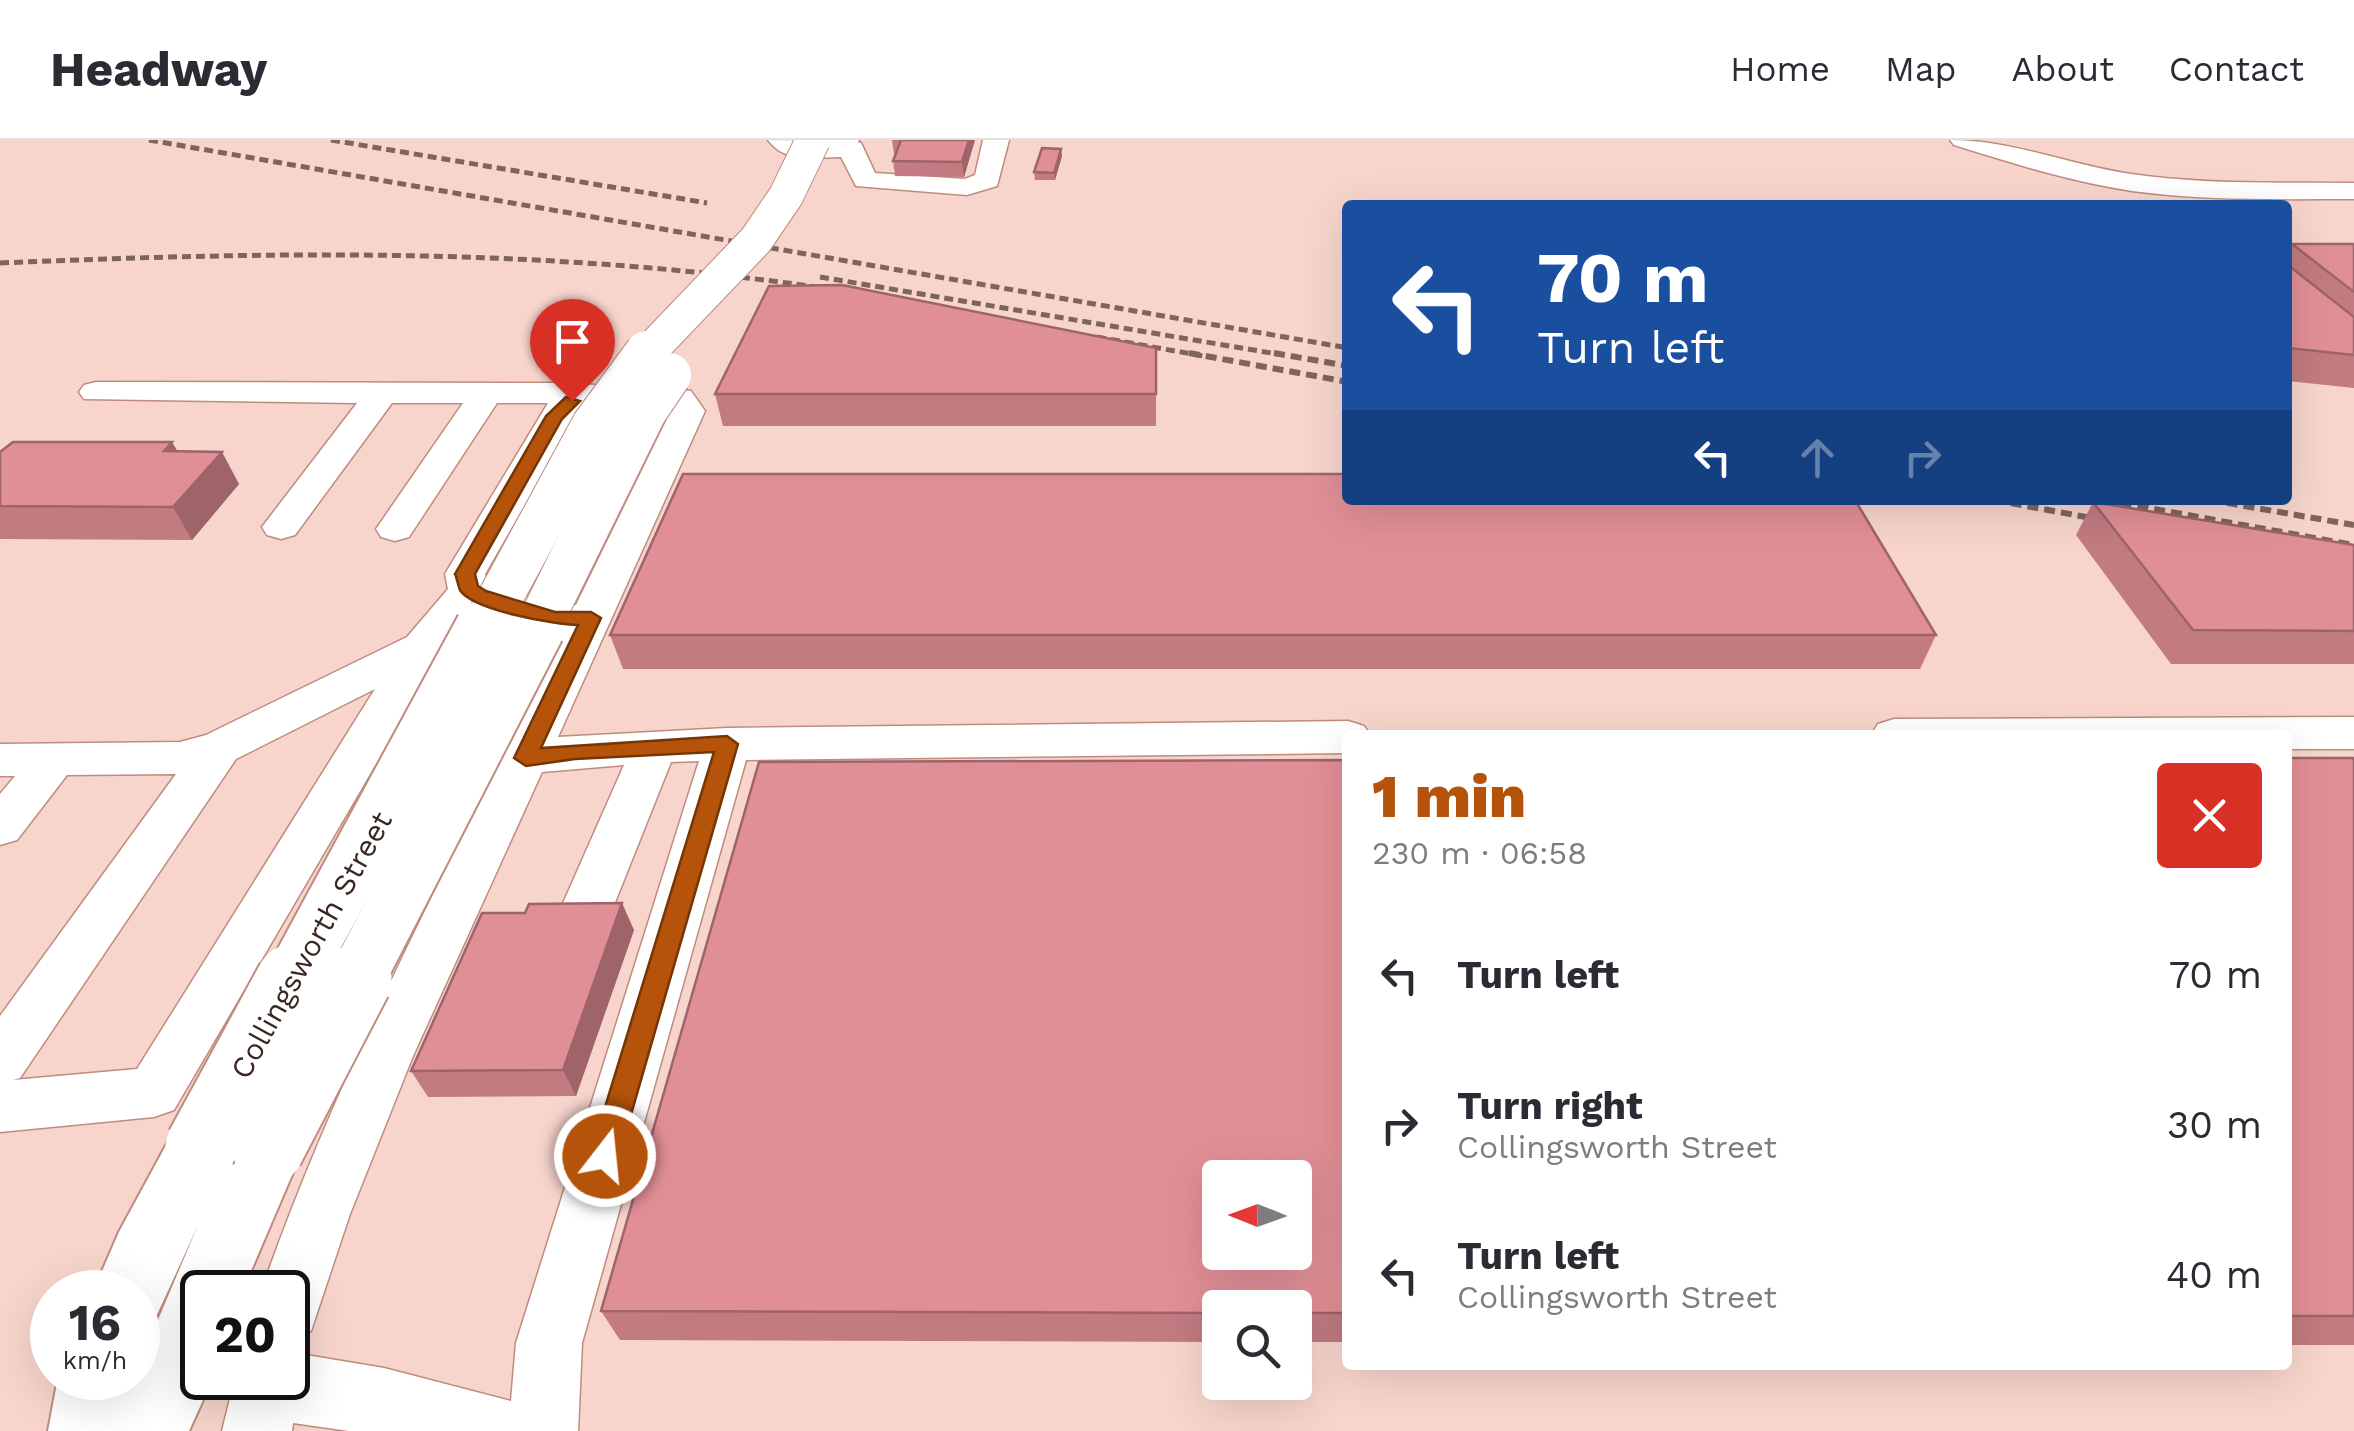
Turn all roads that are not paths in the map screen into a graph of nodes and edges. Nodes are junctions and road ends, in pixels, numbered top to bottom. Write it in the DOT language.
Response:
graph roads {
  1 [pos="782,140"];
  2 [pos="996,140"];
  3 [pos="1963,140"];
  4 [pos="844,142"];
  5 [pos="2354,191"];
  6 [pos="96,392"];
  7 [pos="382,392"];
  8 [pos="487,393"];
  9 [pos="584,396"];
  10 [pos="281,527"];
  11 [pos="395,529"];
  12 [pos="469,590"];
  13 [pos="591,618"];
  14 [pos="422,648"];
  15 [pos="2292,733"];
  16 [pos="2354,733"];
  17 [pos="1342,738"];
  18 [pos="727,744"];
  19 [pos="220,748"];
  20 [pos="654,748"];
  21 [pos="526,758"];
  22 [pos="0,760"];
  23 [pos="54,760"];
  24 [pos="0,827"];
  25 [pos="586,910"];
  26 [pos="0,1061"];
  27 [pos="0,1107"];
  28 [pos="235,1148"];
  29 [pos="139,1270"];
  30 [pos="209,1270"];
  31 [pos="301,1270"];
  32 [pos="180,1362"];
  33 [pos="93,1400"];
  34 [pos="310,1400"];
  35 [pos="88,1431"];
  36 [pos="147,1431"];
  37 [pos="499,1431"];
  38 [pos="543,1431"];
  1 -- 4 [label="street"];
  2 -- 4 [label="street"];
  3 -- 5 [label="street"];
  4 -- 28 [label="main road, Collingsworth Street, bridge"];
  4 -- 28 [label="main road, Collingsworth Street, bridge"];
  6 -- 7 [label="street"];
  7 -- 8 [label="street"];
  7 -- 10 [label="street"];
  8 -- 9 [label="street"];
  8 -- 11 [label="street"];
  9 -- 12 [label="street"];
  9 -- 13 [label="street"];
  12 -- 13 [label="street"];
  12 -- 14 [label="street"];
  13 -- 21 [label="street"];
  14 -- 19 [label="street"];
  14 -- 27 [label="street"];
  15 -- 16 [label="street"];
  17 -- 18 [label="street"];
  18 -- 20 [label="street"];
  18 -- 38 [label="street"];
  19 -- 23 [label="street"];
  19 -- 26 [label="street"];
  20 -- 21 [label="street"];
  20 -- 25 [label="street"];
  21 -- 31 [label="street"];
  22 -- 23 [label="street"];
  23 -- 24 [label="street"];
  28 -- 29 [label="main road, Collingsworth Street"];
  28 -- 30 [label="main road, Collingsworth Street"];
  32 -- 36 [label="main road, Collingsworth Street"];
  33 -- 35 [label="main road"];
  34 -- 37 [label="street"];
}
